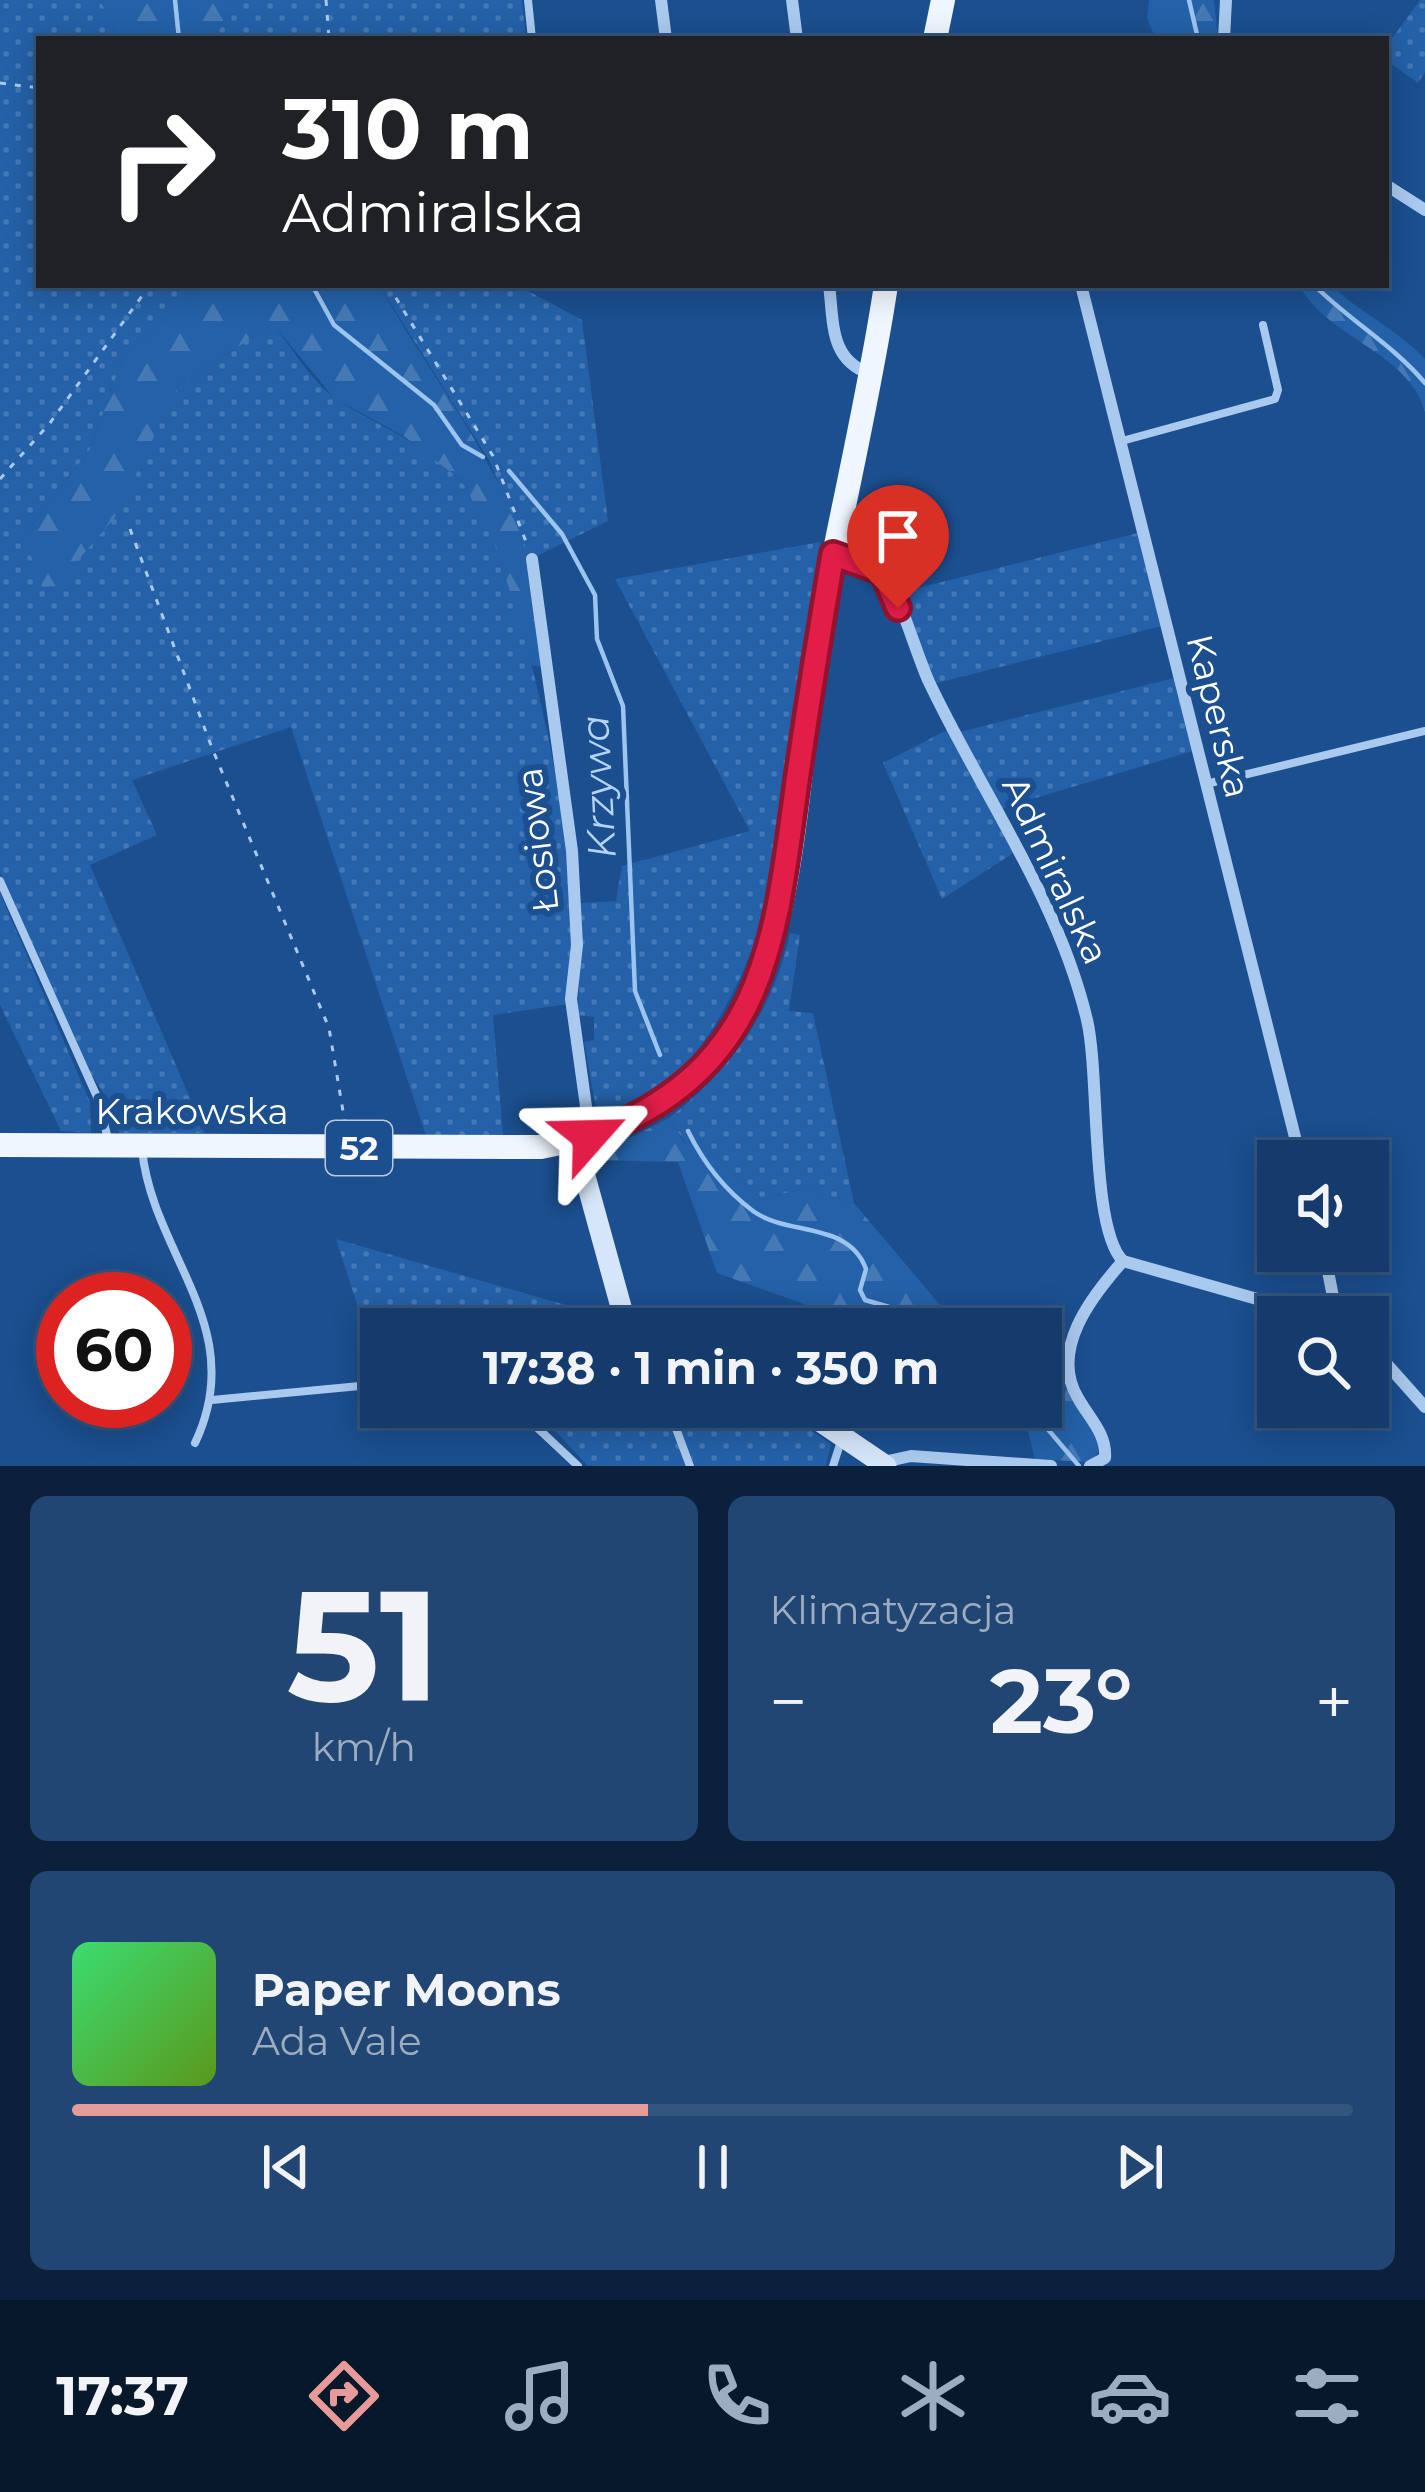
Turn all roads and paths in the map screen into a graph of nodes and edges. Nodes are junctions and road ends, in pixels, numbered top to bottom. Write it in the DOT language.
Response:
graph roads {
  1 [pos="326,0"];
  2 [pos="527,0"];
  3 [pos="661,0"];
  4 [pos="791,0"];
  5 [pos="943,0"];
  6 [pos="1229,2"];
  7 [pos="329,36"];
  8 [pos="532,36"];
  9 [pos="666,36"];
  10 [pos="797,36"];
  11 [pos="936,36"];
  12 [pos="1224,36"];
  13 [pos="0,83"];
  14 [pos="36,88"];
  15 [pos="1389,187"];
  16 [pos="1425,210"];
  17 [pos="148,288"];
  18 [pos="390,288"];
  19 [pos="829,288"];
  20 [pos="885,288"];
  21 [pos="1082,288"];
  22 [pos="1263,325"];
  23 [pos="870,374"];
  24 [pos="1120,442"];
  25 [pos="0,479"];
  26 [pos="130,529"];
  27 [pos="833,554"];
  28 [pos="532,559"];
  29 [pos="1425,730"];
  30 [pos="1205,784"];
  31 [pos="0,881"];
  32 [pos="583,1138"];
  33 [pos="1296,1140"];
  34 [pos="0,1145"];
  35 [pos="108,1146"];
  36 [pos="142,1147"];
  37 [pos="350,1148"];
  38 [pos="1123,1261"];
  39 [pos="1257,1299"];
  40 [pos="622,1308"];
  41 [pos="1389,1367"];
  42 [pos="360,1386"];
  43 [pos="212,1400"];
  44 [pos="1425,1407"];
  45 [pos="538,1428"];
  46 [pos="676,1428"];
  47 [pos="830,1428"];
  48 [pos="842,1436"];
  49 [pos="195,1443"];
  50 [pos="885,1464"];
  51 [pos="578,1466"];
  52 [pos="690,1466"];
  53 [pos="833,1466"];
  54 [pos="1051,1466"];
  55 [pos="1090,1466"];
  1 -- 7 [label="path"];
  2 -- 8 [label="lane"];
  3 -- 9 [label="street"];
  4 -- 10 [label="street"];
  5 -- 11 [label="main road"];
  6 -- 12 [label="street"];
  13 -- 14 [label="path"];
  15 -- 16 [label="street"];
  17 -- 25 [label="path"];
  18 -- 28 [label="path"];
  19 -- 23 [label="street"];
  20 -- 23 [label="main road, Krakowska / 52"];
  21 -- 24 [label="street, Kaperska"];
  22 -- 24 [label="lane"];
  23 -- 27 [label="main road, Krakowska / 52"];
  24 -- 30 [label="street, Kaperska"];
  26 -- 37 [label="path"];
  27 -- 32 [label="main road, Krakowska / 52"];
  27 -- 38 [label="street, Admiralska"];
  28 -- 32 [label="street, Łosiowa"];
  29 -- 30 [label="lane"];
  30 -- 33 [label="street, Kaperska"];
  31 -- 35 [label="lane"];
  32 -- 37 [label="main road, Krakowska / 52"];
  32 -- 40 [label="street"];
  34 -- 35 [label="main road, Krakowska / 52"];
  35 -- 36 [label="main road, Krakowska / 52"];
  36 -- 37 [label="main road, Krakowska / 52"];
  36 -- 43 [label="lane"];
  38 -- 39 [label="street"];
  38 -- 55 [label="street"];
  41 -- 44 [label="street"];
  42 -- 43 [label="lane"];
  43 -- 49 [label="lane"];
  45 -- 51 [label="lane"];
  46 -- 52 [label="lane"];
  47 -- 48 [label="street"];
  48 -- 50 [label="street"];
  48 -- 53 [label="lane"];
  50 -- 54 [label="street"];
}
